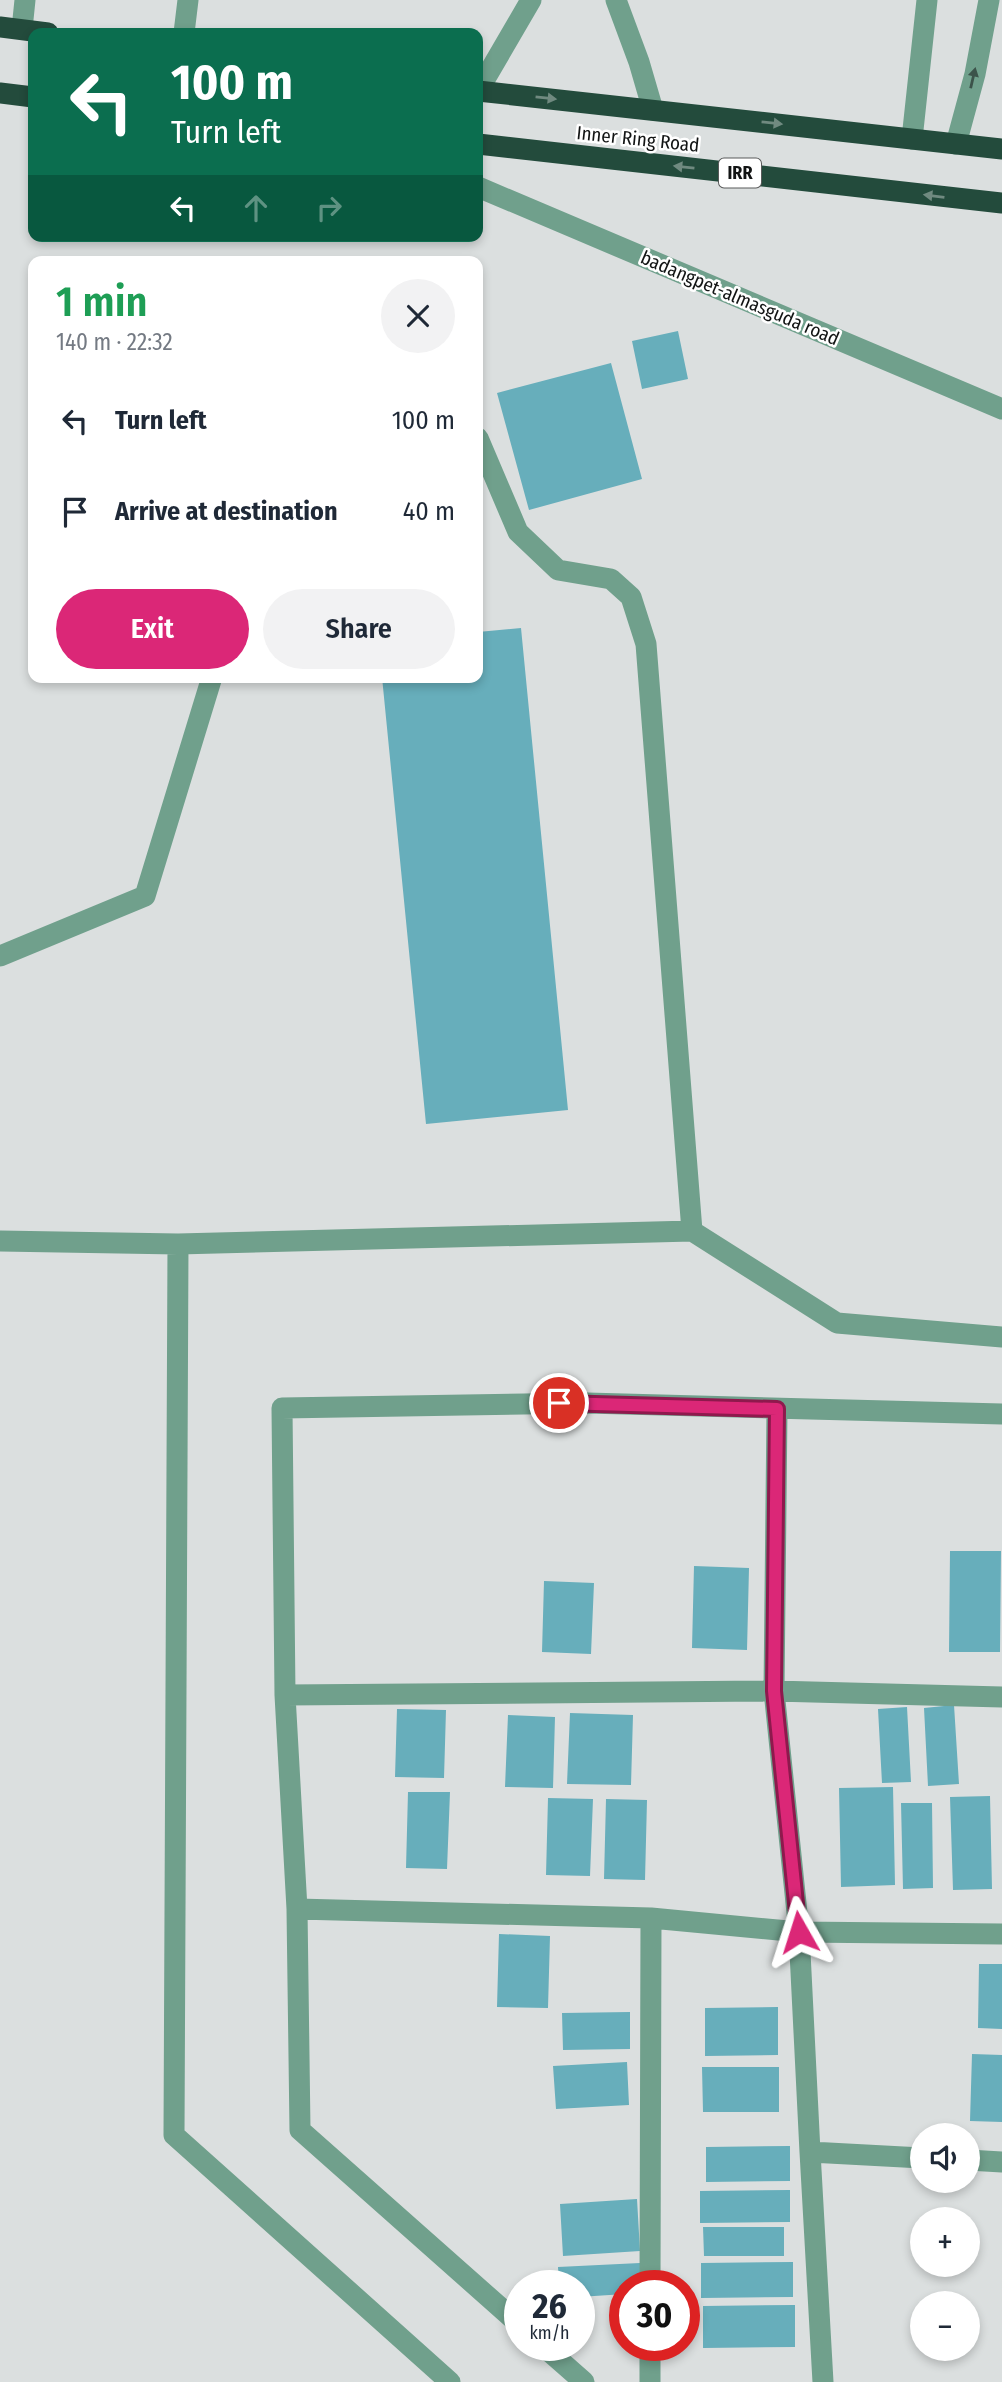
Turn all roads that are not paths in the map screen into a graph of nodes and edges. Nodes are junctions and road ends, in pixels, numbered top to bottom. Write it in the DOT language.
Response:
graph roads {
  1 [pos="25,0"];
  2 [pos="188,0"];
  3 [pos="531,0"];
  4 [pos="616,0"];
  5 [pos="927,0"];
  6 [pos="989,0"];
  7 [pos="0,27"];
  8 [pos="185,28"];
  9 [pos="22,29"];
  10 [pos="28,30"];
  11 [pos="483,82"];
  12 [pos="483,92"];
  13 [pos="0,93"];
  14 [pos="28,96"];
  15 [pos="653,110"];
  16 [pos="912,139"];
  17 [pos="956,144"];
  18 [pos="483,145"];
  19 [pos="1002,149"];
  20 [pos="483,189"];
  21 [pos="1002,203"];
  22 [pos="1002,409"];
  23 [pos="483,450"];
  24 [pos="210,683"];
  25 [pos="0,956"];
  26 [pos="692,1231"];
  27 [pos="0,1241"];
  28 [pos="178,1244"];
  29 [pos="1002,1337"];
  30 [pos="777,1409"];
  31 [pos="1002,1415"];
  32 [pos="774,1691"];
  33 [pos="285,1695"];
  34 [pos="1002,1697"];
  35 [pos="297,1909"];
  36 [pos="651,1918"];
  37 [pos="799,1932"];
  38 [pos="1002,1934"];
  39 [pos="810,2152"];
  40 [pos="910,2157"];
  41 [pos="980,2161"];
  42 [pos="1002,2162"];
  43 [pos="650,2270"];
  44 [pos="504,2311"];
  45 [pos="560,2361"];
  46 [pos="650,2361"];
  47 [pos="450,2382"];
  48 [pos="584,2382"];
  49 [pos="650,2382"];
  50 [pos="823,2382"];
  1 -- 9 [label="street"];
  2 -- 8 [label="street"];
  3 -- 11 [label="street"];
  4 -- 15 [label="street"];
  5 -- 16 [label="street"];
  17 -- 6 [label="street, one-way"];
  7 -- 9 [label="highway"];
  9 -- 10 [label="highway"];
  12 -- 15 [label="highway, Inner Ring Road, one-way"];
  13 -- 14 [label="highway"];
  15 -- 16 [label="highway, Inner Ring Road, one-way"];
  16 -- 17 [label="highway, Inner Ring Road"];
  17 -- 19 [label="highway, Inner Ring Road"];
  21 -- 18 [label="highway, Inner Ring Road / IRR, one-way"];
  20 -- 22 [label="street, badangpet-almasguda road"];
  23 -- 26 [label="street"];
  24 -- 25 [label="street"];
  26 -- 28 [label="street"];
  26 -- 29 [label="street"];
  27 -- 28 [label="street"];
  28 -- 47 [label="street"];
  30 -- 31 [label="street"];
  30 -- 32 [label="street"];
  30 -- 33 [label="street"];
  32 -- 33 [label="street"];
  32 -- 34 [label="street"];
  32 -- 37 [label="street"];
  33 -- 35 [label="street"];
  35 -- 36 [label="street"];
  35 -- 44 [label="street"];
  36 -- 37 [label="street"];
  36 -- 43 [label="street"];
  37 -- 38 [label="street"];
  37 -- 39 [label="street"];
  39 -- 40 [label="street"];
  39 -- 50 [label="street"];
  41 -- 42 [label="street"];
  45 -- 48 [label="street"];
  46 -- 49 [label="street"];
}
